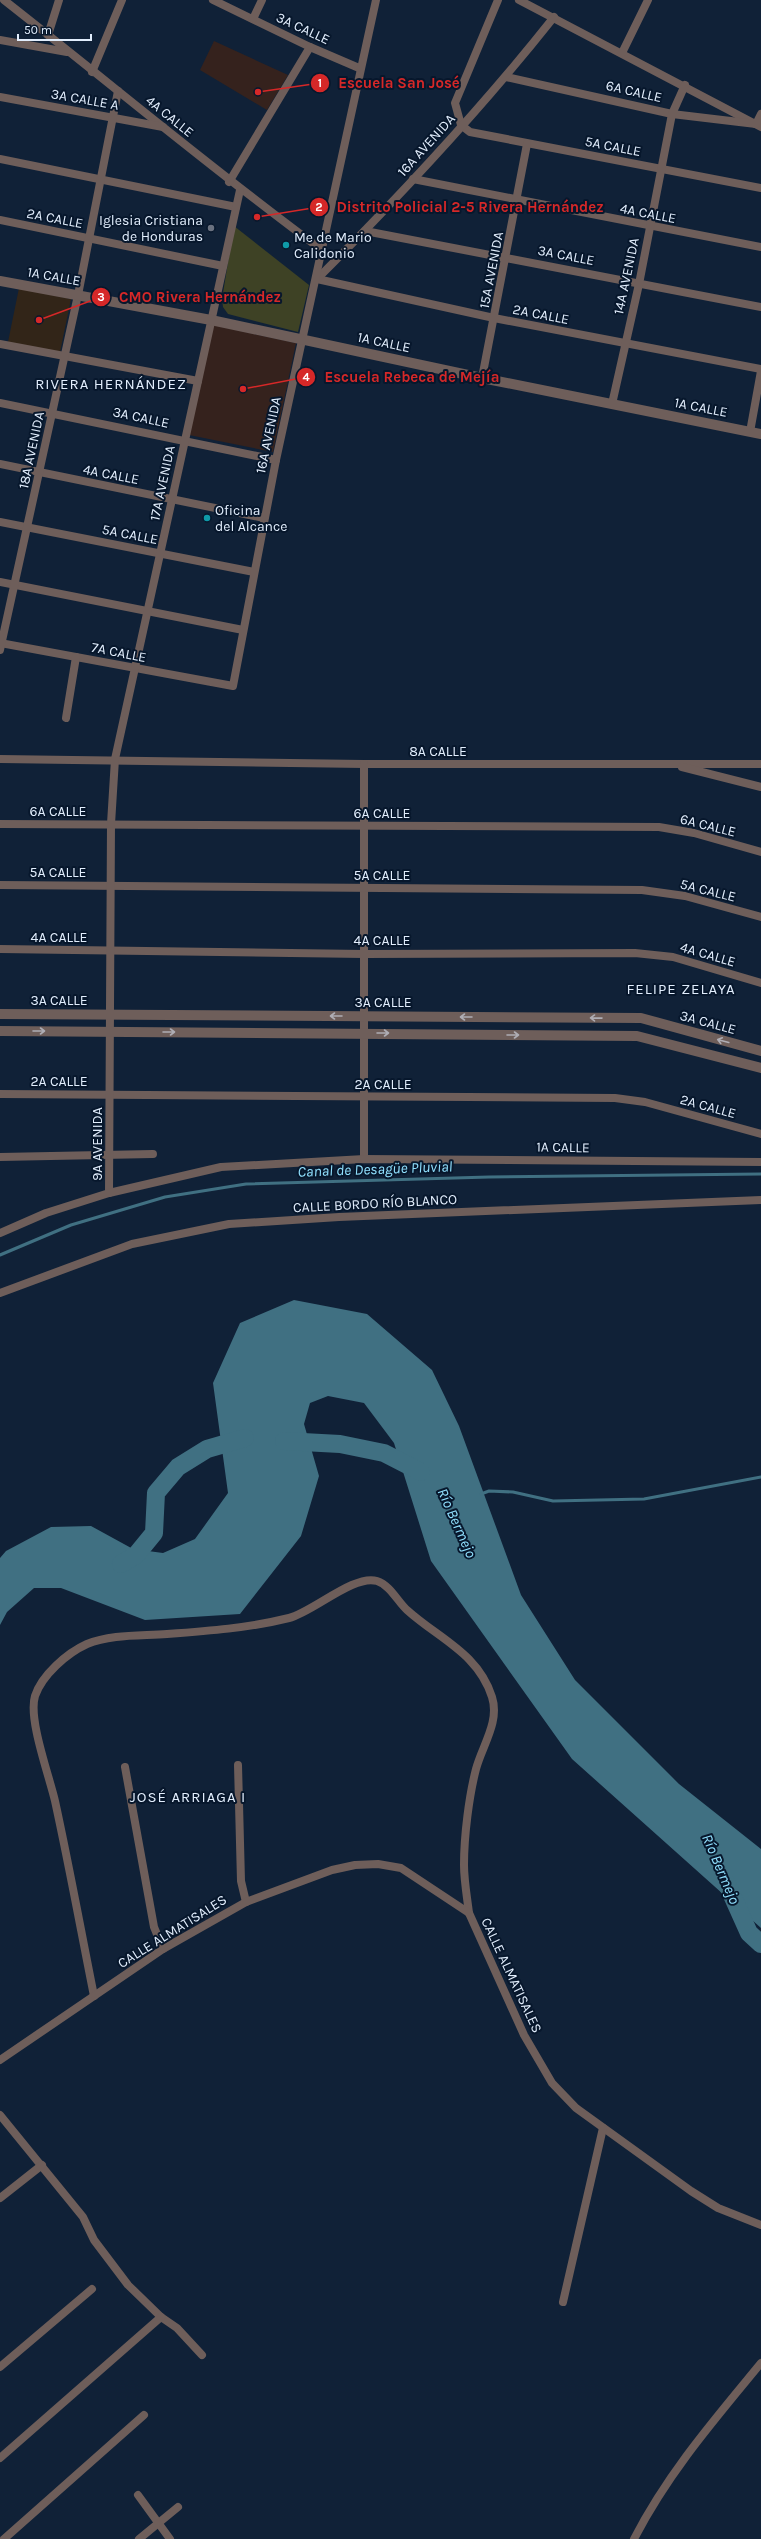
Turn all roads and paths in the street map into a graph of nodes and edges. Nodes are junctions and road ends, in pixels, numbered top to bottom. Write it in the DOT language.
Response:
graph roads {
  1 [pos="3,0"];
  2 [pos="59,0"];
  3 [pos="122,0"];
  4 [pos="213,0"];
  5 [pos="262,0"];
  6 [pos="376,0"];
  7 [pos="498,0"];
  8 [pos="519,0"];
  9 [pos="648,0"];
  10 [pos="0,8"];
  11 [pos="554,17"];
  12 [pos="253,19"];
  13 [pos="48,35"];
  14 [pos="0,40"];
  15 [pos="310,48"];
  16 [pos="68,52"];
  17 [pos="622,53"];
  18 [pos="359,68"];
  19 [pos="92,72"];
  20 [pos="506,77"];
  21 [pos="684,85"];
  22 [pos="118,91"];
  23 [pos="0,97"];
  24 [pos="672,114"];
  25 [pos="761,114"];
  26 [pos="113,118"];
  27 [pos="461,125"];
  28 [pos="759,125"];
  29 [pos="166,127"];
  30 [pos="527,144"];
  31 [pos="0,159"];
  32 [pos="661,168"];
  33 [pos="413,179"];
  34 [pos="100,180"];
  35 [pos="229,182"];
  36 [pos="761,188"];
  37 [pos="240,190"];
  38 [pos="518,200"];
  39 [pos="236,207"];
  40 [pos="0,220"];
  41 [pos="650,227"];
  42 [pos="365,231"];
  43 [pos="89,238"];
  44 [pos="761,247"];
  45 [pos="322,250"];
  46 [pos="506,258"];
  47 [pos="223,266"];
  48 [pos="317,279"];
  49 [pos="0,281"];
  50 [pos="639,284"];
  51 [pos="78,295"];
  52 [pos="761,307"];
  53 [pos="494,318"];
  54 [pos="211,320"];
  55 [pos="302,339"];
  56 [pos="625,343"];
  57 [pos="0,344"];
  58 [pos="65,356"];
  59 [pos="761,370"];
  60 [pos="482,378"];
  61 [pos="198,381"];
  62 [pos="0,403"];
  63 [pos="612,404"];
  64 [pos="52,413"];
  65 [pos="750,432"];
  66 [pos="761,434"];
  67 [pos="185,441"];
  68 [pos="276,460"];
  69 [pos="0,464"];
  70 [pos="39,472"];
  71 [pos="172,499"];
  72 [pos="264,518"];
  73 [pos="0,522"];
  74 [pos="27,527"];
  75 [pos="160,553"];
  76 [pos="254,572"];
  77 [pos="0,582"];
  78 [pos="14,584"];
  79 [pos="148,610"];
  80 [pos="243,630"];
  81 [pos="0,645"];
  82 [pos="76,657"];
  83 [pos="135,668"];
  84 [pos="233,686"];
  85 [pos="66,718"];
  86 [pos="0,759"];
  87 [pos="115,759"];
  88 [pos="364,764"];
  89 [pos="671,764"];
  90 [pos="761,764"];
  91 [pos="761,787"];
  92 [pos="0,824"];
  93 [pos="111,824"];
  94 [pos="365,826"];
  95 [pos="761,852"];
  96 [pos="0,885"];
  97 [pos="110,886"];
  98 [pos="364,887"];
  99 [pos="761,917"];
  100 [pos="0,949"];
  101 [pos="110,950"];
  102 [pos="364,954"];
  103 [pos="761,983"];
  104 [pos="0,1014"];
  105 [pos="110,1014"];
  106 [pos="364,1016"];
  107 [pos="0,1031"];
  108 [pos="110,1031"];
  109 [pos="364,1033"];
  110 [pos="761,1051"];
  111 [pos="761,1068"];
  112 [pos="0,1094"];
  113 [pos="110,1095"];
  114 [pos="365,1096"];
  115 [pos="761,1134"];
  116 [pos="110,1153"];
  117 [pos="153,1154"];
  118 [pos="0,1157"];
  119 [pos="364,1159"];
  120 [pos="761,1162"];
  121 [pos="109,1193"];
  122 [pos="761,1200"];
  123 [pos="0,1233"];
  124 [pos="0,1293"];
  125 [pos="238,1765"];
  126 [pos="125,1767"];
  127 [pos="246,1902"];
  128 [pos="469,1913"];
  129 [pos="163,1949"];
  130 [pos="94,1996"];
  131 [pos="0,2060"];
  132 [pos="0,2115"];
  133 [pos="603,2128"];
  134 [pos="42,2165"];
  135 [pos="0,2198"];
  136 [pos="761,2225"];
  137 [pos="92,2290"];
  138 [pos="563,2302"];
  139 [pos="161,2317"];
  140 [pos="202,2355"];
  141 [pos="761,2363"];
  142 [pos="0,2367"];
  143 [pos="144,2415"];
  144 [pos="0,2458"];
  145 [pos="138,2495"];
  146 [pos="178,2507"];
  147 [pos="158,2524"];
  148 [pos="4,2539"];
  149 [pos="139,2539"];
  150 [pos="170,2539"];
  151 [pos="634,2539"];
  1 -- 10 [label="street"];
  1 -- 13 [label="street, 4A CALLE"];
  2 -- 13 [label="street"];
  3 -- 19 [label="street"];
  4 -- 12 [label="street, 3A CALLE"];
  5 -- 12 [label="street"];
  6 -- 18 [label="street"];
  7 -- 27 [label="street"];
  8 -- 11 [label="street"];
  9 -- 17 [label="street"];
  11 -- 17 [label="street"];
  11 -- 20 [label="street, 16A AVENIDA"];
  12 -- 15 [label="street, 3A CALLE"];
  13 -- 16 [label="street, 4A CALLE"];
  14 -- 16 [label="street"];
  15 -- 18 [label="street, 3A CALLE"];
  15 -- 35 [label="street"];
  16 -- 19 [label="street, 4A CALLE"];
  17 -- 21 [label="street"];
  18 -- 45 [label="street"];
  19 -- 22 [label="street, 4A CALLE"];
  20 -- 24 [label="street, 6A CALLE"];
  20 -- 27 [label="street, 16A AVENIDA"];
  21 -- 24 [label="street, 14A AVENIDA"];
  21 -- 28 [label="street"];
  22 -- 26 [label="street, 18A AVENIDA"];
  22 -- 29 [label="street, 4A CALLE"];
  23 -- 26 [label="street, 3A CALLE A"];
  24 -- 28 [label="street, 6A CALLE"];
  24 -- 32 [label="street, 14A AVENIDA"];
  25 -- 28 [label="street"];
  26 -- 29 [label="street, 3A CALLE A"];
  26 -- 34 [label="street, 18A AVENIDA"];
  27 -- 30 [label="street, 5A CALLE"];
  27 -- 33 [label="street, 16A AVENIDA"];
  29 -- 35 [label="street, 4A CALLE"];
  30 -- 32 [label="street, 5A CALLE"];
  30 -- 38 [label="street, 15A AVENIDA"];
  31 -- 34 [label="street"];
  32 -- 36 [label="street, 5A CALLE"];
  32 -- 41 [label="street, 14A AVENIDA"];
  33 -- 38 [label="street, 4A CALLE"];
  33 -- 42 [label="street, 16A AVENIDA"];
  34 -- 39 [label="street"];
  34 -- 43 [label="street, 18A AVENIDA"];
  35 -- 37 [label="street, 4A CALLE"];
  37 -- 39 [label="street, 17A AVENIDA"];
  37 -- 45 [label="street, 4A CALLE"];
  38 -- 41 [label="street, 4A CALLE"];
  38 -- 46 [label="street, 15A AVENIDA"];
  39 -- 47 [label="street, 17A AVENIDA"];
  40 -- 43 [label="street, 2A CALLE"];
  41 -- 44 [label="street, 4A CALLE"];
  41 -- 50 [label="street, 14A AVENIDA"];
  42 -- 46 [label="street, 3A CALLE"];
  42 -- 48 [label="street, 16A AVENIDA"];
  43 -- 47 [label="street, 2A CALLE"];
  43 -- 51 [label="street, 18A AVENIDA"];
  45 -- 48 [label="street"];
  46 -- 50 [label="street, 3A CALLE"];
  46 -- 53 [label="street, 15A AVENIDA"];
  47 -- 54 [label="street, 17A AVENIDA"];
  48 -- 53 [label="street, 2A CALLE"];
  48 -- 55 [label="street, 16A AVENIDA"];
  49 -- 51 [label="street, 1A CALLE"];
  50 -- 52 [label="street, 3A CALLE"];
  50 -- 56 [label="street, 14A AVENIDA"];
  51 -- 54 [label="street, 1A CALLE"];
  51 -- 58 [label="street, 18A AVENIDA"];
  53 -- 56 [label="street, 2A CALLE"];
  53 -- 60 [label="street, 15A AVENIDA"];
  54 -- 55 [label="street, 1A CALLE"];
  54 -- 61 [label="street, 17A AVENIDA"];
  55 -- 60 [label="street, 1A CALLE"];
  55 -- 68 [label="street, 16A AVENIDA"];
  56 -- 59 [label="street, 2A CALLE"];
  56 -- 63 [label="street, 14A AVENIDA"];
  57 -- 58 [label="street"];
  58 -- 61 [label="street"];
  58 -- 64 [label="street, 18A AVENIDA"];
  59 -- 65 [label="street"];
  60 -- 63 [label="street, 1A CALLE"];
  61 -- 67 [label="street, 17A AVENIDA"];
  62 -- 64 [label="street, 3A CALLE"];
  63 -- 65 [label="street, 1A CALLE"];
  64 -- 67 [label="street, 3A CALLE"];
  64 -- 70 [label="street, 18A AVENIDA"];
  65 -- 66 [label="street, 1A CALLE"];
  67 -- 68 [label="street, 3A CALLE"];
  67 -- 71 [label="street, 17A AVENIDA"];
  68 -- 72 [label="street, 16A AVENIDA"];
  69 -- 70 [label="street, 4A CALLE"];
  70 -- 71 [label="street, 4A CALLE"];
  70 -- 74 [label="street, 18A AVENIDA"];
  71 -- 72 [label="street, 4A CALLE"];
  71 -- 75 [label="street, 17A AVENIDA"];
  72 -- 76 [label="street, 16A AVENIDA"];
  73 -- 74 [label="street, 5A CALLE"];
  74 -- 75 [label="street, 5A CALLE"];
  74 -- 78 [label="street, 18A AVENIDA"];
  75 -- 76 [label="street, 5A CALLE"];
  75 -- 79 [label="street, 17A AVENIDA"];
  76 -- 80 [label="street, 16A AVENIDA"];
  77 -- 78 [label="street"];
  78 -- 79 [label="street"];
  78 -- 81 [label="street, 18A AVENIDA"];
  79 -- 80 [label="street"];
  79 -- 83 [label="street, 17A AVENIDA"];
  80 -- 84 [label="street, 16A AVENIDA"];
  81 -- 82 [label="street, 7A CALLE"];
  82 -- 83 [label="street, 7A CALLE"];
  82 -- 85 [label="street"];
  83 -- 84 [label="street, 7A CALLE"];
  83 -- 87 [label="street, 17A AVENIDA"];
  86 -- 87 [label="street, 8A CALLE"];
  87 -- 88 [label="street, 8A CALLE"];
  87 -- 93 [label="street, 9A AVENIDA"];
  88 -- 89 [label="street, 8A CALLE"];
  88 -- 94 [label="street"];
  89 -- 90 [label="street, 8A CALLE"];
  89 -- 91 [label="street"];
  92 -- 93 [label="street, 6A CALLE"];
  93 -- 94 [label="street, 6A CALLE"];
  93 -- 97 [label="street, 9A AVENIDA"];
  94 -- 95 [label="street, 6A CALLE"];
  94 -- 98 [label="street"];
  96 -- 97 [label="street, 5A CALLE"];
  97 -- 98 [label="street, 5A CALLE"];
  97 -- 101 [label="street, 9A AVENIDA"];
  98 -- 99 [label="street, 5A CALLE"];
  98 -- 102 [label="street"];
  100 -- 101 [label="street, 4A CALLE"];
  101 -- 102 [label="street, 4A CALLE"];
  101 -- 105 [label="street, 9A AVENIDA"];
  102 -- 103 [label="street, 4A CALLE"];
  102 -- 106 [label="street"];
  104 -- 105 [label="street, 3A CALLE"];
  106 -- 105 [label="street, 3A CALLE, one-way"];
  105 -- 108 [label="street, 9A AVENIDA"];
  106 -- 109 [label="street"];
  110 -- 106 [label="street, 3A CALLE, one-way"];
  107 -- 108 [label="street, one-way"];
  108 -- 109 [label="street, one-way"];
  108 -- 113 [label="street, 9A AVENIDA"];
  109 -- 111 [label="street, one-way"];
  109 -- 114 [label="street"];
  112 -- 113 [label="street, 2A CALLE"];
  113 -- 114 [label="street, 2A CALLE"];
  113 -- 116 [label="street, 9A AVENIDA"];
  114 -- 115 [label="street, 2A CALLE"];
  114 -- 119 [label="street"];
  116 -- 117 [label="street"];
  116 -- 118 [label="street"];
  116 -- 121 [label="street, 9A AVENIDA"];
  119 -- 120 [label="street, 1A CALLE"];
  119 -- 121 [label="street, 1A CALLE"];
  121 -- 123 [label="street, 1A CALLE"];
  122 -- 124 [label="street, CALLE BORDO RÍO BLANCO"];
  125 -- 127 [label="street"];
  126 -- 129 [label="street"];
  127 -- 128 [label="street, CALLE ALMATISALES"];
  127 -- 129 [label="street, CALLE ALMATISALES"];
  128 -- 130 [label="street"];
  128 -- 133 [label="street, CALLE ALMATISALES"];
  129 -- 130 [label="street, CALLE ALMATISALES"];
  130 -- 131 [label="street, CALLE ALMATISALES"];
  132 -- 134 [label="street"];
  133 -- 136 [label="street, CALLE ALMATISALES"];
  133 -- 138 [label="street"];
  134 -- 135 [label="street"];
  134 -- 139 [label="street"];
  137 -- 142 [label="street"];
  139 -- 140 [label="street"];
  139 -- 144 [label="street"];
  141 -- 151 [label="street"];
  143 -- 148 [label="street"];
  145 -- 147 [label="street"];
  146 -- 147 [label="street"];
  147 -- 149 [label="street"];
  147 -- 150 [label="street"];
}
